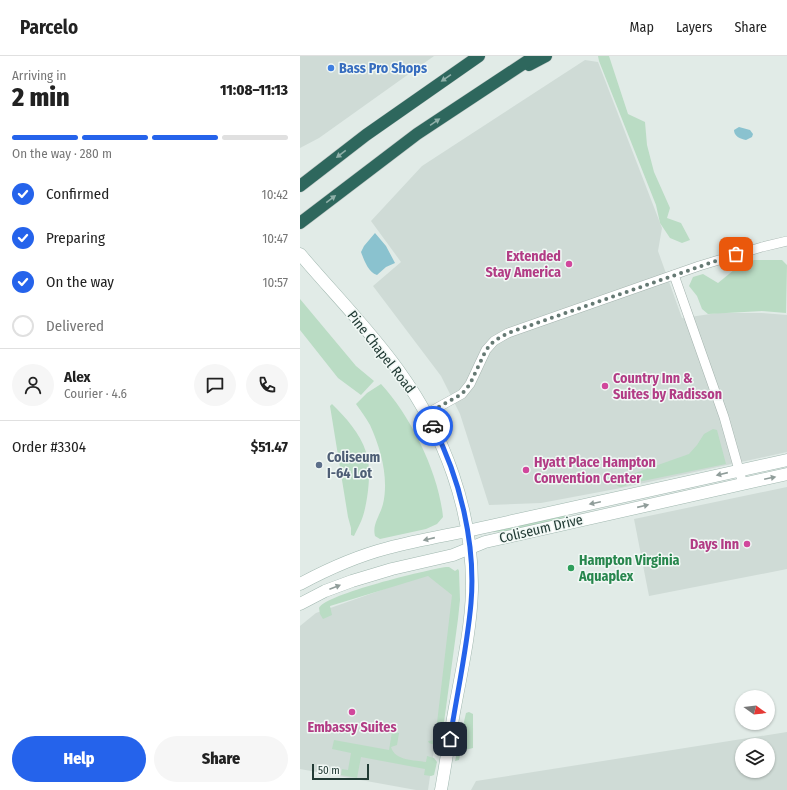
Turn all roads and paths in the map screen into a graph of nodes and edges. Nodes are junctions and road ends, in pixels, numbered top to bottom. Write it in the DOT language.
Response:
graph roads {
  1 [pos="479,56"];
  2 [pos="535,56"];
  3 [pos="546,56"];
  4 [pos="492,83"];
  5 [pos="300,186"];
  6 [pos="300,223"];
  7 [pos="787,241"];
  8 [pos="304,258"];
  9 [pos="674,275"];
  10 [pos="426,414"];
  11 [pos="787,460"];
  12 [pos="740,470"];
  13 [pos="787,474"];
  14 [pos="743,484"];
  15 [pos="467,531"];
  16 [pos="469,548"];
  17 [pos="300,584"];
  18 [pos="300,604"];
  19 [pos="441,790"];
  1 -- 5 [label="highway, one-way"];
  2 -- 4 [label="highway"];
  3 -- 4 [label="highway"];
  6 -- 4 [label="highway, one-way"];
  7 -- 9 [label="street"];
  8 -- 10 [label="street, Pine Chapel Road"];
  9 -- 10 [label="street"];
  9 -- 12 [label="street"];
  10 -- 15 [label="street, Pine Chapel Road"];
  11 -- 12 [label="street, Coliseum Drive"];
  12 -- 14 [label="street"];
  12 -- 15 [label="street, Coliseum Drive, one-way"];
  14 -- 13 [label="street, Coliseum Drive, one-way"];
  16 -- 14 [label="street, Coliseum Drive, one-way"];
  15 -- 16 [label="street, Pine Chapel Road"];
  15 -- 17 [label="street, Coliseum Drive, one-way"];
  18 -- 16 [label="street, Coliseum Drive, one-way"];
  16 -- 19 [label="street, Pine Chapel Road"];
}
